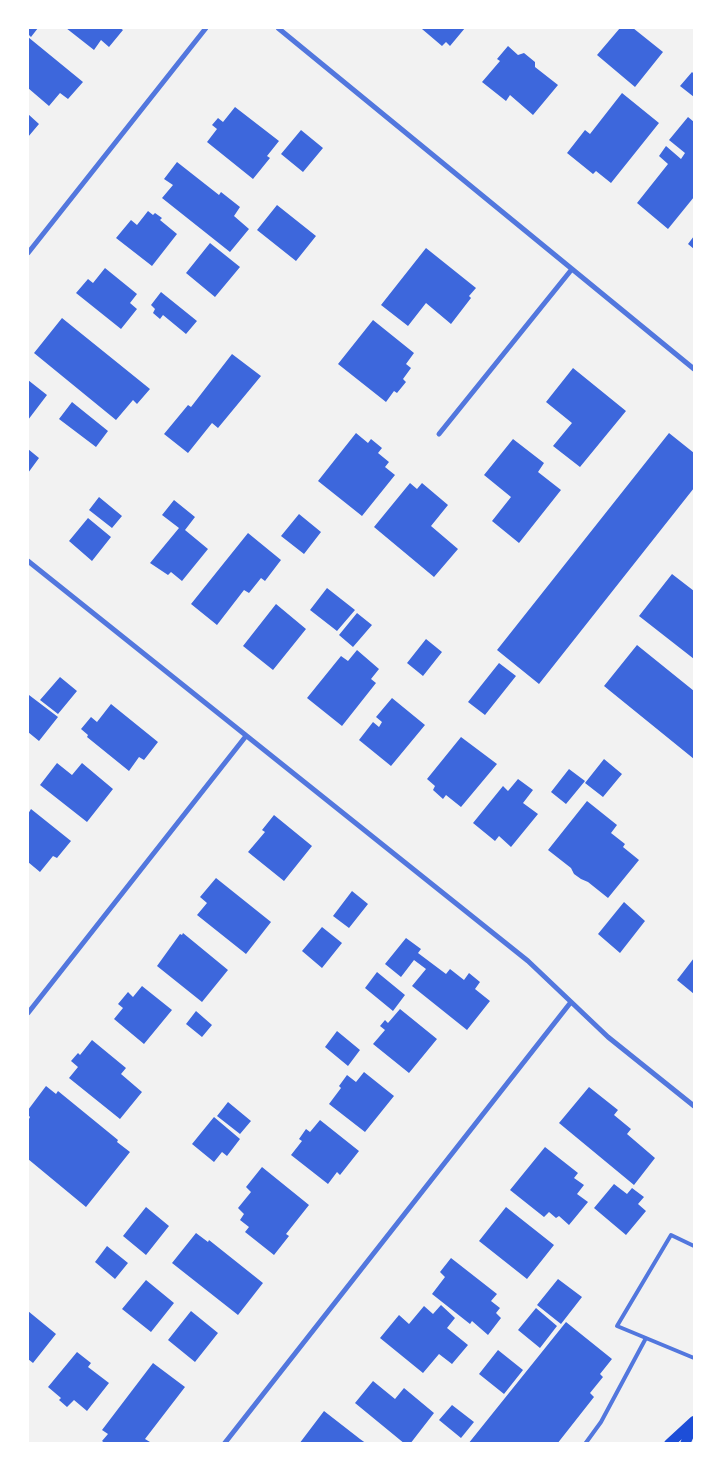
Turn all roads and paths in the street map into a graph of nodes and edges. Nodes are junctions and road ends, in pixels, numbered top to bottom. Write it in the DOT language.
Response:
graph roads {
  1 [pos="206,28"];
  2 [pos="278,28"];
  3 [pos="28,254"];
  4 [pos="572,268"];
  5 [pos="694,369"];
  6 [pos="439,434"];
  7 [pos="28,561"];
  8 [pos="246,736"];
  9 [pos="571,1002"];
  10 [pos="28,1013"];
  11 [pos="694,1106"];
  12 [pos="694,1246"];
  13 [pos="646,1338"];
  14 [pos="694,1358"];
  15 [pos="694,1422"];
  16 [pos="224,1444"];
  17 [pos="585,1444"];
  18 [pos="669,1444"];
  19 [pos="685,1444"];
  1 -- 3 [label="street"];
  2 -- 4 [label="street"];
  4 -- 5 [label="street"];
  4 -- 6 [label="street"];
  7 -- 8 [label="street"];
  8 -- 9 [label="street"];
  8 -- 10 [label="street"];
  9 -- 11 [label="street"];
  9 -- 16 [label="street"];
  12 -- 13 [label="lane"];
  13 -- 14 [label="lane"];
  13 -- 17 [label="lane"];
  15 -- 18 [label="main road"];
  15 -- 19 [label="main road"];
}
